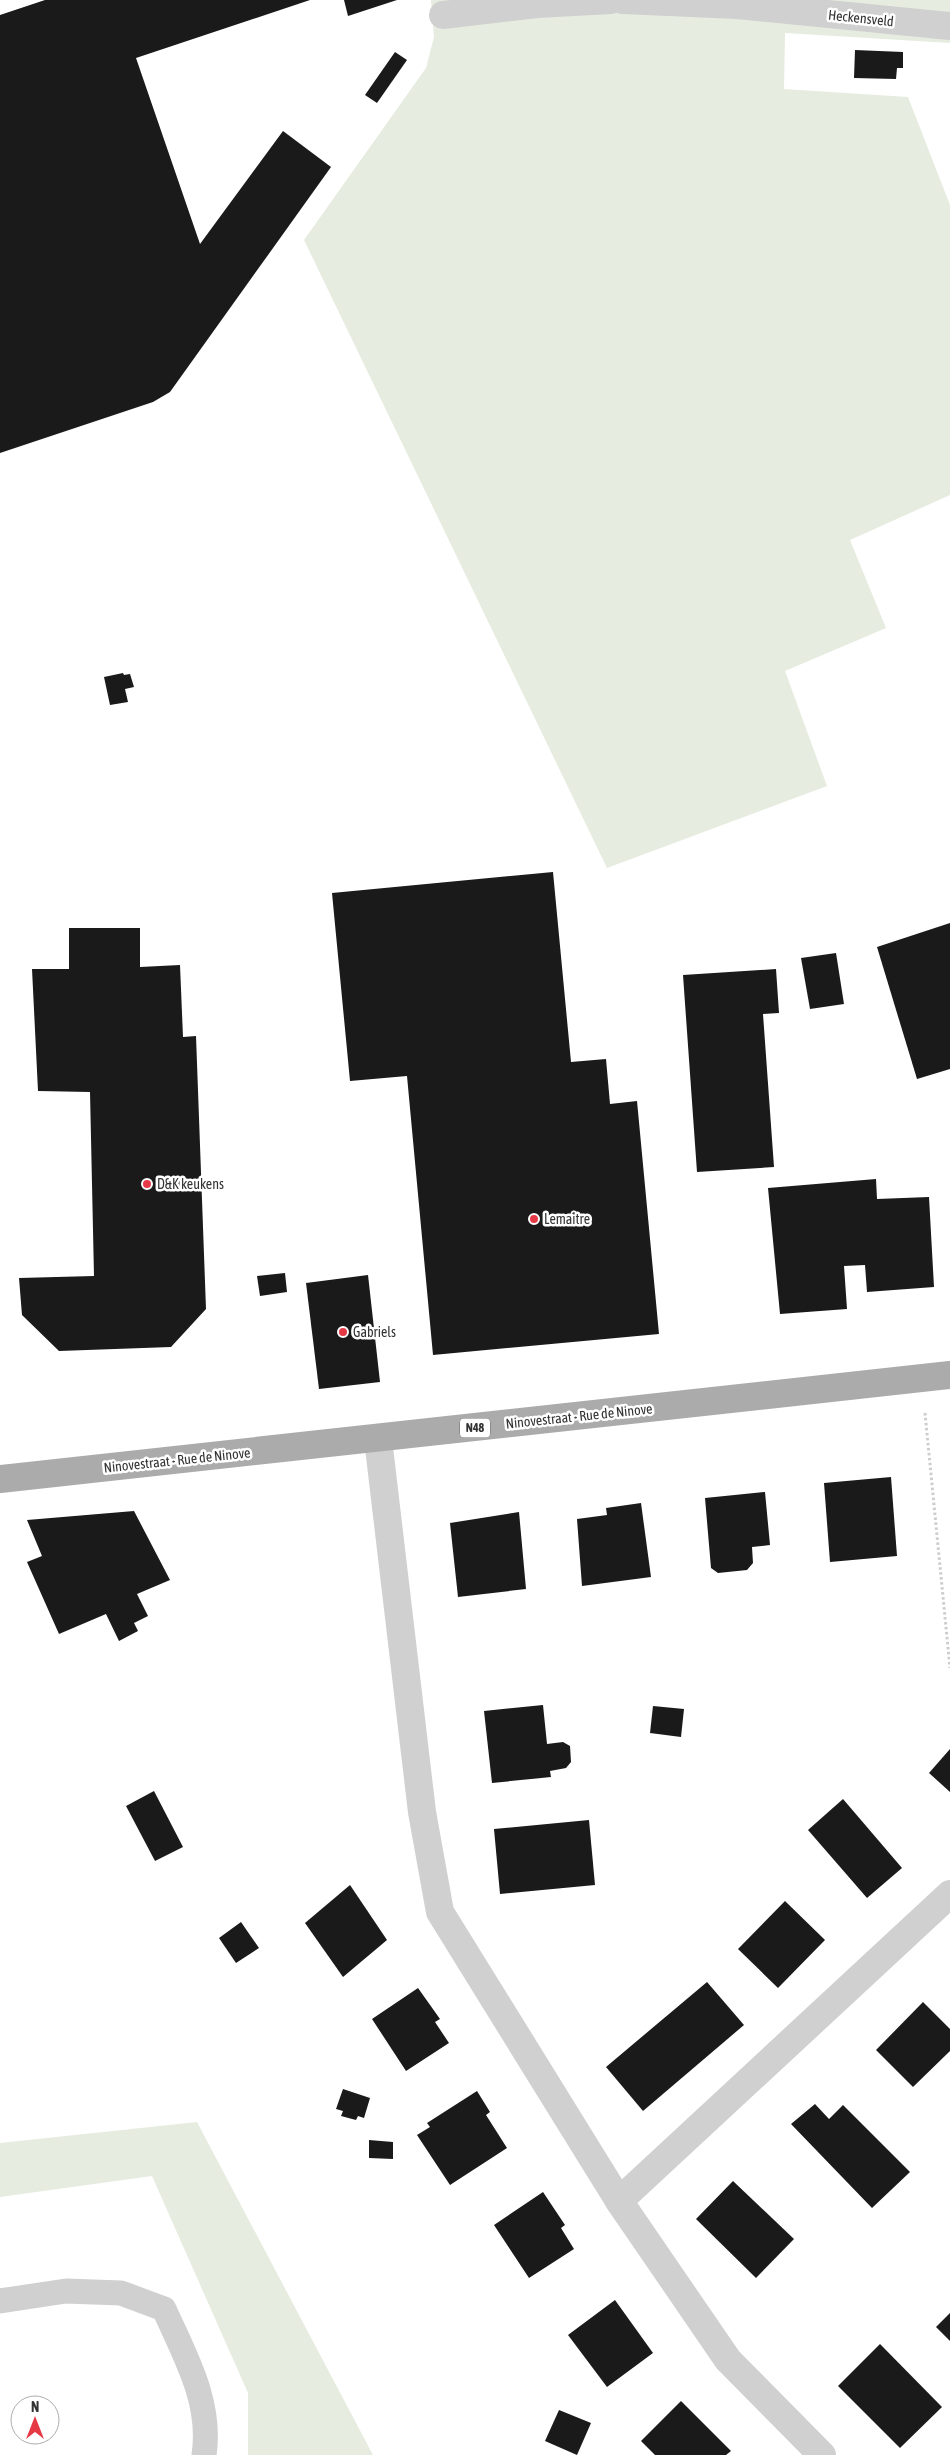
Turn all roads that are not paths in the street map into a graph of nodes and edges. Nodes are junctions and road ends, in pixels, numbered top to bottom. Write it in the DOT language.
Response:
graph roads {
  1 [pos="611,0"];
  2 [pos="623,0"];
  3 [pos="443,15"];
  4 [pos="950,26"];
  5 [pos="950,1374"];
  6 [pos="378,1439"];
  7 [pos="0,1479"];
  8 [pos="950,1894"];
  9 [pos="619,2201"];
  10 [pos="0,2302"];
  11 [pos="204,2455"];
  12 [pos="822,2455"];
  1 -- 3 [label="street"];
  2 -- 4 [label="street, Heckensveld"];
  5 -- 6 [label="main road, Ninovestraat - Rue de Ninove / N48"];
  6 -- 7 [label="main road, Ninovestraat - Rue de Ninove / N48"];
  6 -- 9 [label="street"];
  8 -- 9 [label="street"];
  9 -- 12 [label="street"];
  10 -- 11 [label="lane"];
}
